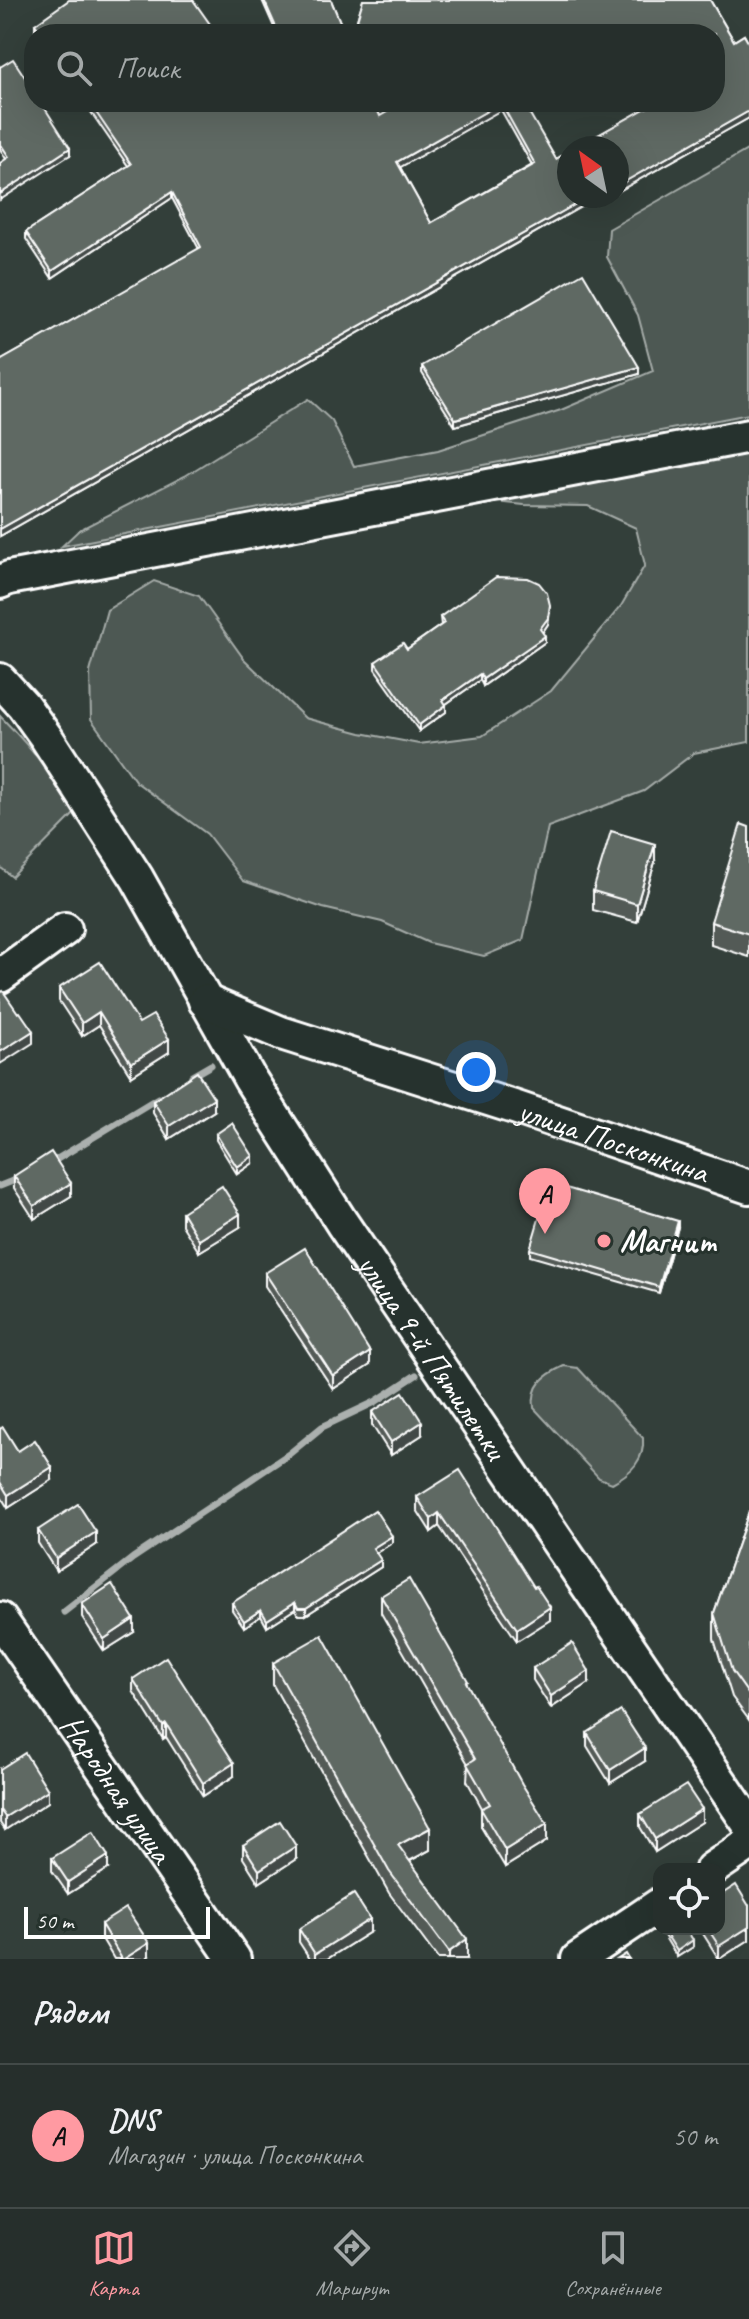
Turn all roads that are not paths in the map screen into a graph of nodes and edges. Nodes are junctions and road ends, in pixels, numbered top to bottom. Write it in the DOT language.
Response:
graph roads {
  1 [pos="749,436"];
  2 [pos="0,582"];
  3 [pos="0,680"];
  4 [pos="65,929"];
  5 [pos="0,976"];
  6 [pos="205,1001"];
  7 [pos="749,1187"];
  8 [pos="0,1619"];
  9 [pos="749,1824"];
  10 [pos="749,1844"];
  11 [pos="721,1863"];
  12 [pos="653,1909"];
  13 [pos="234,1959"];
  14 [pos="578,1959"];
  1 -- 2 [label="street"];
  3 -- 6 [label="street, улица 9-й Пятилетки"];
  4 -- 5 [label="street"];
  6 -- 7 [label="street, улица Посконкина"];
  6 -- 9 [label="street, улица 9-й Пятилетки"];
  8 -- 13 [label="street, Народная улица"];
  10 -- 11 [label="street"];
  12 -- 14 [label="street"];
}
